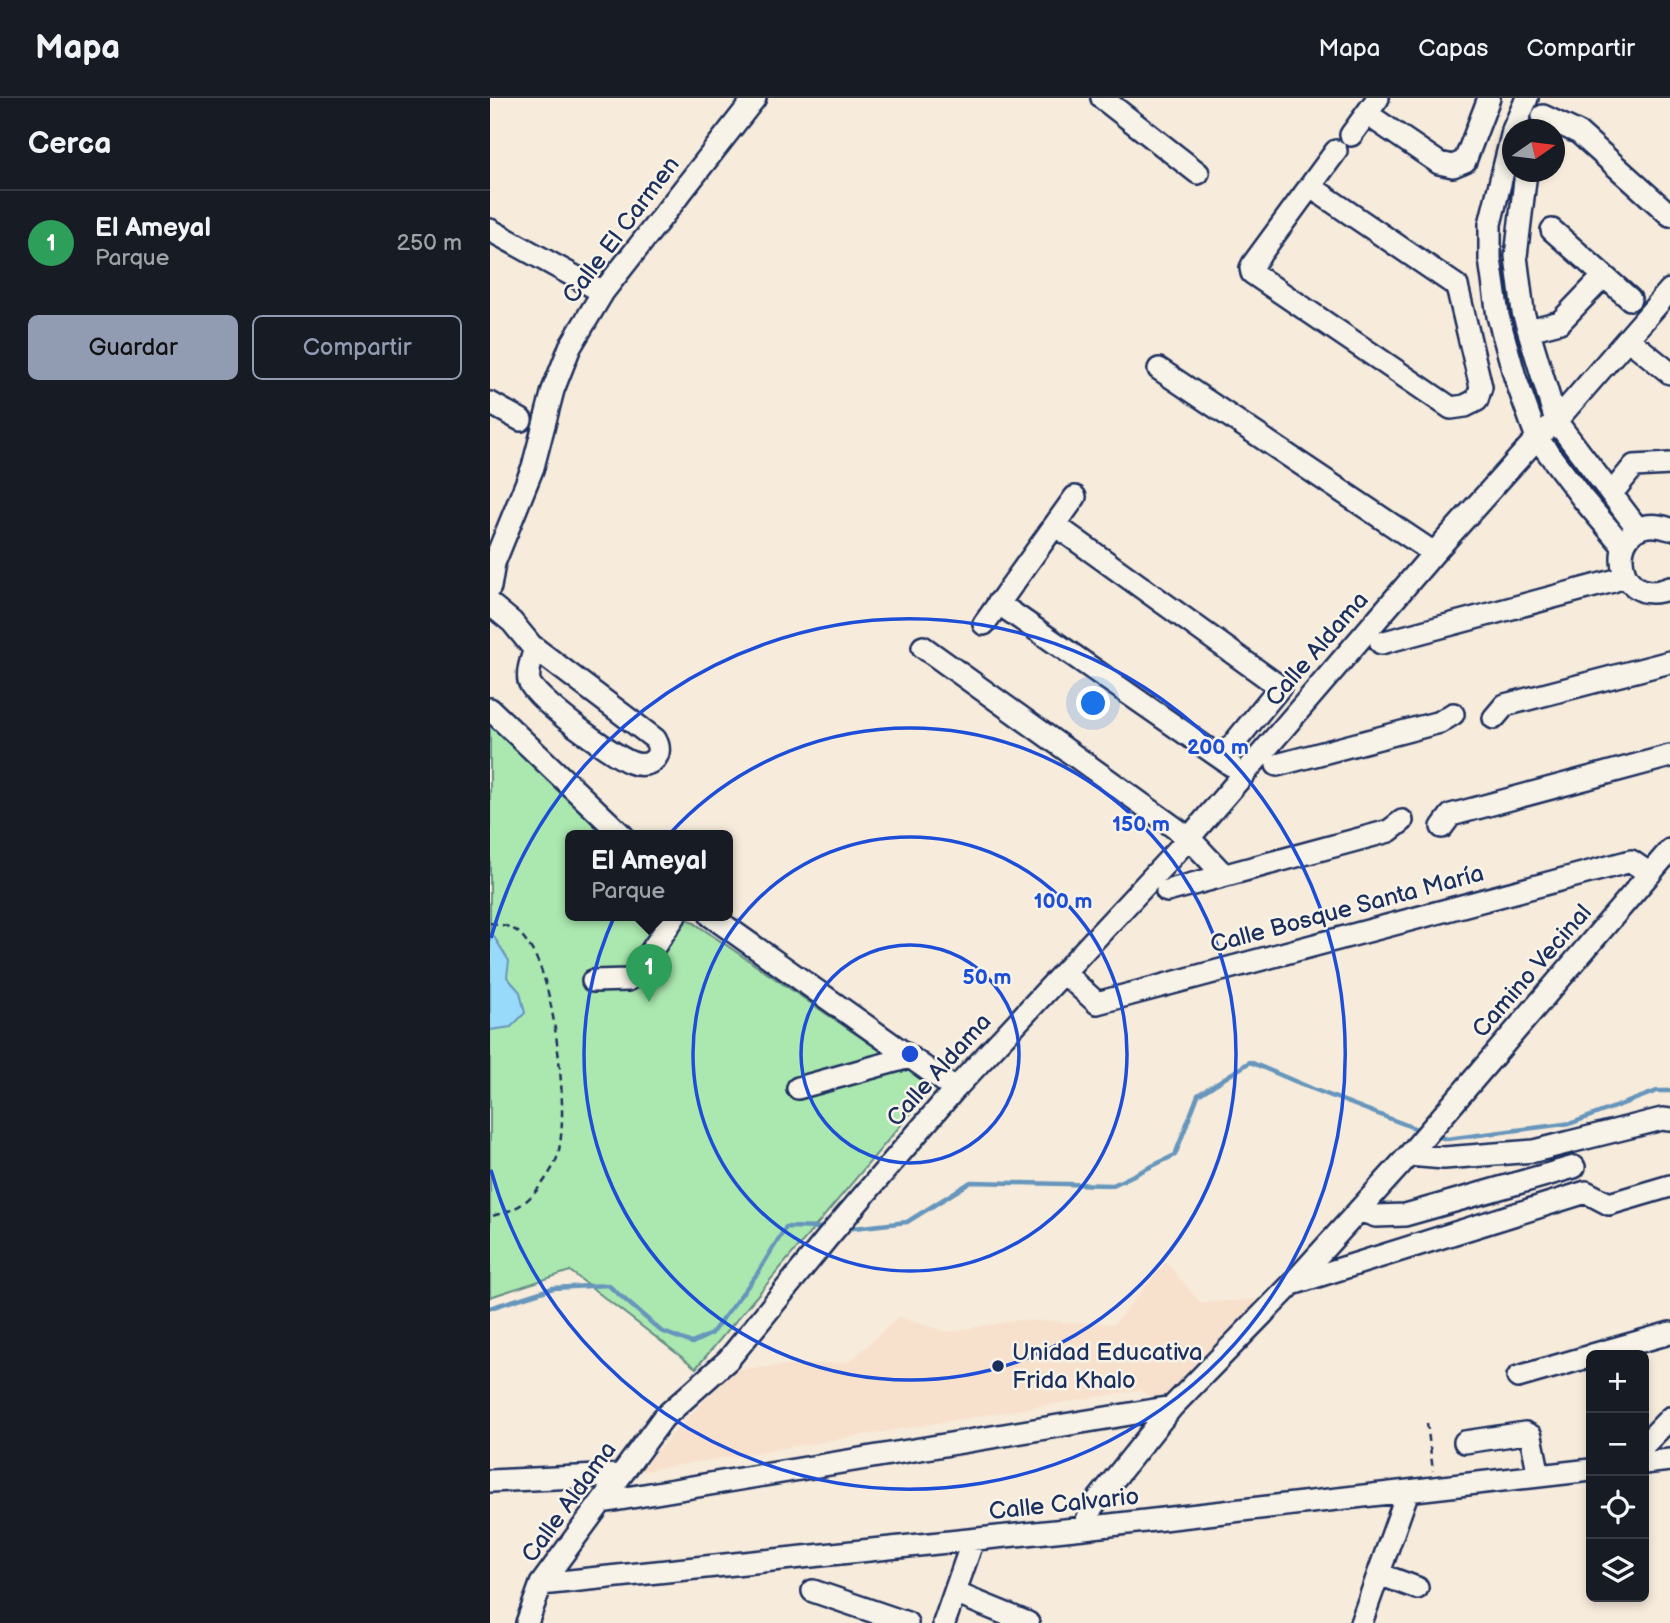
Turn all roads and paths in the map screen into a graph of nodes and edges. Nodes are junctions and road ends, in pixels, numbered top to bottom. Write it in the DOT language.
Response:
graph roads {
  1 [pos="755,98"];
  2 [pos="1102,98"];
  3 [pos="1489,98"];
  4 [pos="1527,98"];
  5 [pos="1372,106"];
  6 [pos="1545,114"];
  7 [pos="1518,119"];
  8 [pos="1478,128"];
  9 [pos="1502,132"];
  10 [pos="1351,135"];
  11 [pos="1336,151"];
  12 [pos="1198,173"];
  13 [pos="1502,174"];
  14 [pos="1525,182"];
  15 [pos="1311,187"];
  16 [pos="1670,215"];
  17 [pos="490,230"];
  18 [pos="1552,230"];
  19 [pos="1516,256"];
  20 [pos="1490,259"];
  21 [pos="1604,276"];
  22 [pos="1670,290"];
  23 [pos="603,292"];
  24 [pos="1630,299"];
  25 [pos="1498,316"];
  26 [pos="1466,324"];
  27 [pos="1529,330"];
  28 [pos="1633,344"];
  29 [pos="1159,369"];
  30 [pos="1670,373"];
  31 [pos="490,403"];
  32 [pos="521,421"];
  33 [pos="1556,421"];
  34 [pos="1538,438"];
  35 [pos="1670,464"];
  36 [pos="1616,488"];
  37 [pos="1076,496"];
  38 [pos="1055,525"];
  39 [pos="1638,529"];
  40 [pos="1670,529"];
  41 [pos="1623,545"];
  42 [pos="1430,551"];
  43 [pos="492,562"];
  44 [pos="1619,579"];
  45 [pos="490,587"];
  46 [pos="1670,588"];
  47 [pos="998,603"];
  48 [pos="490,604"];
  49 [pos="984,624"];
  50 [pos="1381,643"];
  51 [pos="923,647"];
  52 [pos="535,649"];
  53 [pos="1670,662"];
  54 [pos="490,709"];
  55 [pos="1453,714"];
  56 [pos="1494,718"];
  57 [pos="1285,727"];
  58 [pos="1313,755"];
  59 [pos="1670,756"];
  60 [pos="1277,765"];
  61 [pos="1233,767"];
  62 [pos="1402,821"];
  63 [pos="1442,827"];
  64 [pos="617,830"];
  65 [pos="1189,838"];
  66 [pos="1670,850"];
  67 [pos="1650,874"];
  68 [pos="1224,875"];
  69 [pos="1167,891"];
  70 [pos="672,921"];
  71 [pos="718,921"];
  72 [pos="490,923"];
  73 [pos="1064,973"];
  74 [pos="593,981"];
  75 [pos="910,1057"];
  76 [pos="798,1088"];
  77 [pos="955,1089"];
  78 [pos="1670,1121"];
  79 [pos="1421,1140"];
  80 [pos="1574,1167"];
  81 [pos="1670,1186"];
  82 [pos="1359,1210"];
  83 [pos="490,1217"];
  84 [pos="1292,1284"];
  85 [pos="1670,1333"];
  86 [pos="1610,1350"];
  87 [pos="1586,1357"];
  88 [pos="1518,1377"];
  89 [pos="1172,1408"];
  90 [pos="1670,1418"];
  91 [pos="1427,1423"];
  92 [pos="1649,1440"];
  93 [pos="1465,1442"];
  94 [pos="1670,1461"];
  95 [pos="1649,1463"];
  96 [pos="1586,1471"];
  97 [pos="621,1475"];
  98 [pos="1539,1476"];
  99 [pos="490,1481"];
  100 [pos="1435,1488"];
  101 [pos="1408,1491"];
  102 [pos="602,1502"];
  103 [pos="1084,1528"];
  104 [pos="972,1540"];
  105 [pos="1378,1574"];
  106 [pos="541,1584"];
  107 [pos="1417,1588"];
  108 [pos="813,1591"];
  109 [pos="955,1593"];
  110 [pos="527,1623"];
  111 [pos="907,1623"];
  112 [pos="944,1623"];
  113 [pos="1028,1623"];
  114 [pos="1361,1623"];
  1 -- 23 [label="street, Calle El Carmen"];
  2 -- 12 [label="street"];
  3 -- 8 [label="street"];
  4 -- 7 [label="street"];
  5 -- 8 [label="street"];
  5 -- 10 [label="street"];
  6 -- 16 [label="street"];
  8 -- 9 [label="street"];
  11 -- 15 [label="street"];
  13 -- 20 [label="street"];
  14 -- 19 [label="street"];
  15 -- 26 [label="street"];
  15 -- 26 [label="street"];
  17 -- 23 [label="street"];
  18 -- 21 [label="street"];
  19 -- 20 [label="street"];
  19 -- 27 [label="street"];
  20 -- 25 [label="street"];
  21 -- 24 [label="street"];
  21 -- 27 [label="street"];
  22 -- 28 [label="street, Calle Aldama"];
  23 -- 43 [label="street, Calle El Carmen"];
  25 -- 26 [label="street"];
  25 -- 34 [label="street"];
  27 -- 33 [label="street"];
  28 -- 30 [label="street"];
  28 -- 33 [label="street, Calle Aldama"];
  29 -- 42 [label="street"];
  31 -- 32 [label="street"];
  33 -- 34 [label="street, Calle Aldama"];
  33 -- 36 [label="street"];
  34 -- 41 [label="street"];
  34 -- 42 [label="street, Calle Aldama"];
  35 -- 36 [label="street"];
  36 -- 39 [label="street"];
  37 -- 38 [label="street"];
  38 -- 47 [label="street"];
  38 -- 61 [label="street"];
  39 -- 40 [label="street"];
  39 -- 41 [label="street"];
  41 -- 44 [label="street"];
  42 -- 57 [label="street, Calle Aldama"];
  43 -- 45 [label="street, Calle El Carmen"];
  44 -- 46 [label="street"];
  44 -- 50 [label="street"];
  47 -- 49 [label="street"];
  47 -- 61 [label="street"];
  48 -- 52 [label="street"];
  51 -- 65 [label="street"];
  52 -- 52 [label="street"];
  53 -- 56 [label="street"];
  54 -- 64 [label="street"];
  55 -- 58 [label="street"];
  57 -- 58 [label="street"];
  57 -- 61 [label="street, Calle Aldama"];
  58 -- 60 [label="street"];
  59 -- 63 [label="street"];
  61 -- 65 [label="street, Calle Aldama"];
  62 -- 68 [label="street"];
  65 -- 68 [label="street"];
  65 -- 73 [label="street, Calle Aldama"];
  66 -- 67 [label="street, Camino Vecinal"];
  67 -- 73 [label="street, Calle Bosque Santa María"];
  67 -- 79 [label="street, Camino Vecinal"];
  68 -- 69 [label="street"];
  70 -- 74 [label="street"];
  71 -- 75 [label="street"];
  72 -- 83 [label="path"];
  73 -- 77 [label="street, Calle Aldama"];
  75 -- 76 [label="street"];
  75 -- 77 [label="street"];
  77 -- 97 [label="street, Calle Aldama"];
  78 -- 79 [label="street"];
  79 -- 82 [label="street, Camino Vecinal"];
  80 -- 82 [label="street"];
  81 -- 84 [label="street"];
  82 -- 84 [label="street, Camino Vecinal"];
  84 -- 89 [label="street, Camino Vecinal"];
  85 -- 86 [label="street"];
  87 -- 88 [label="street"];
  89 -- 102 [label="street"];
  89 -- 103 [label="street, Camino Vecinal"];
  90 -- 92 [label="street"];
  91 -- 100 [label="path"];
  93 -- 98 [label="street"];
  94 -- 95 [label="street"];
  96 -- 98 [label="street, Calle Calvario"];
  97 -- 99 [label="street"];
  97 -- 102 [label="street, Calle Aldama"];
  98 -- 100 [label="street, Calle Calvario"];
  100 -- 101 [label="street, Calle Calvario"];
  101 -- 103 [label="street, Calle Calvario"];
  101 -- 105 [label="street"];
  102 -- 106 [label="street, Calle Aldama"];
  103 -- 104 [label="street, Calle Calvario"];
  104 -- 106 [label="street, Calle Calvario"];
  104 -- 109 [label="street"];
  105 -- 107 [label="street"];
  105 -- 114 [label="street"];
  106 -- 110 [label="street, Calle Aldama"];
  108 -- 111 [label="street"];
  109 -- 112 [label="street"];
  109 -- 113 [label="street"];
}
